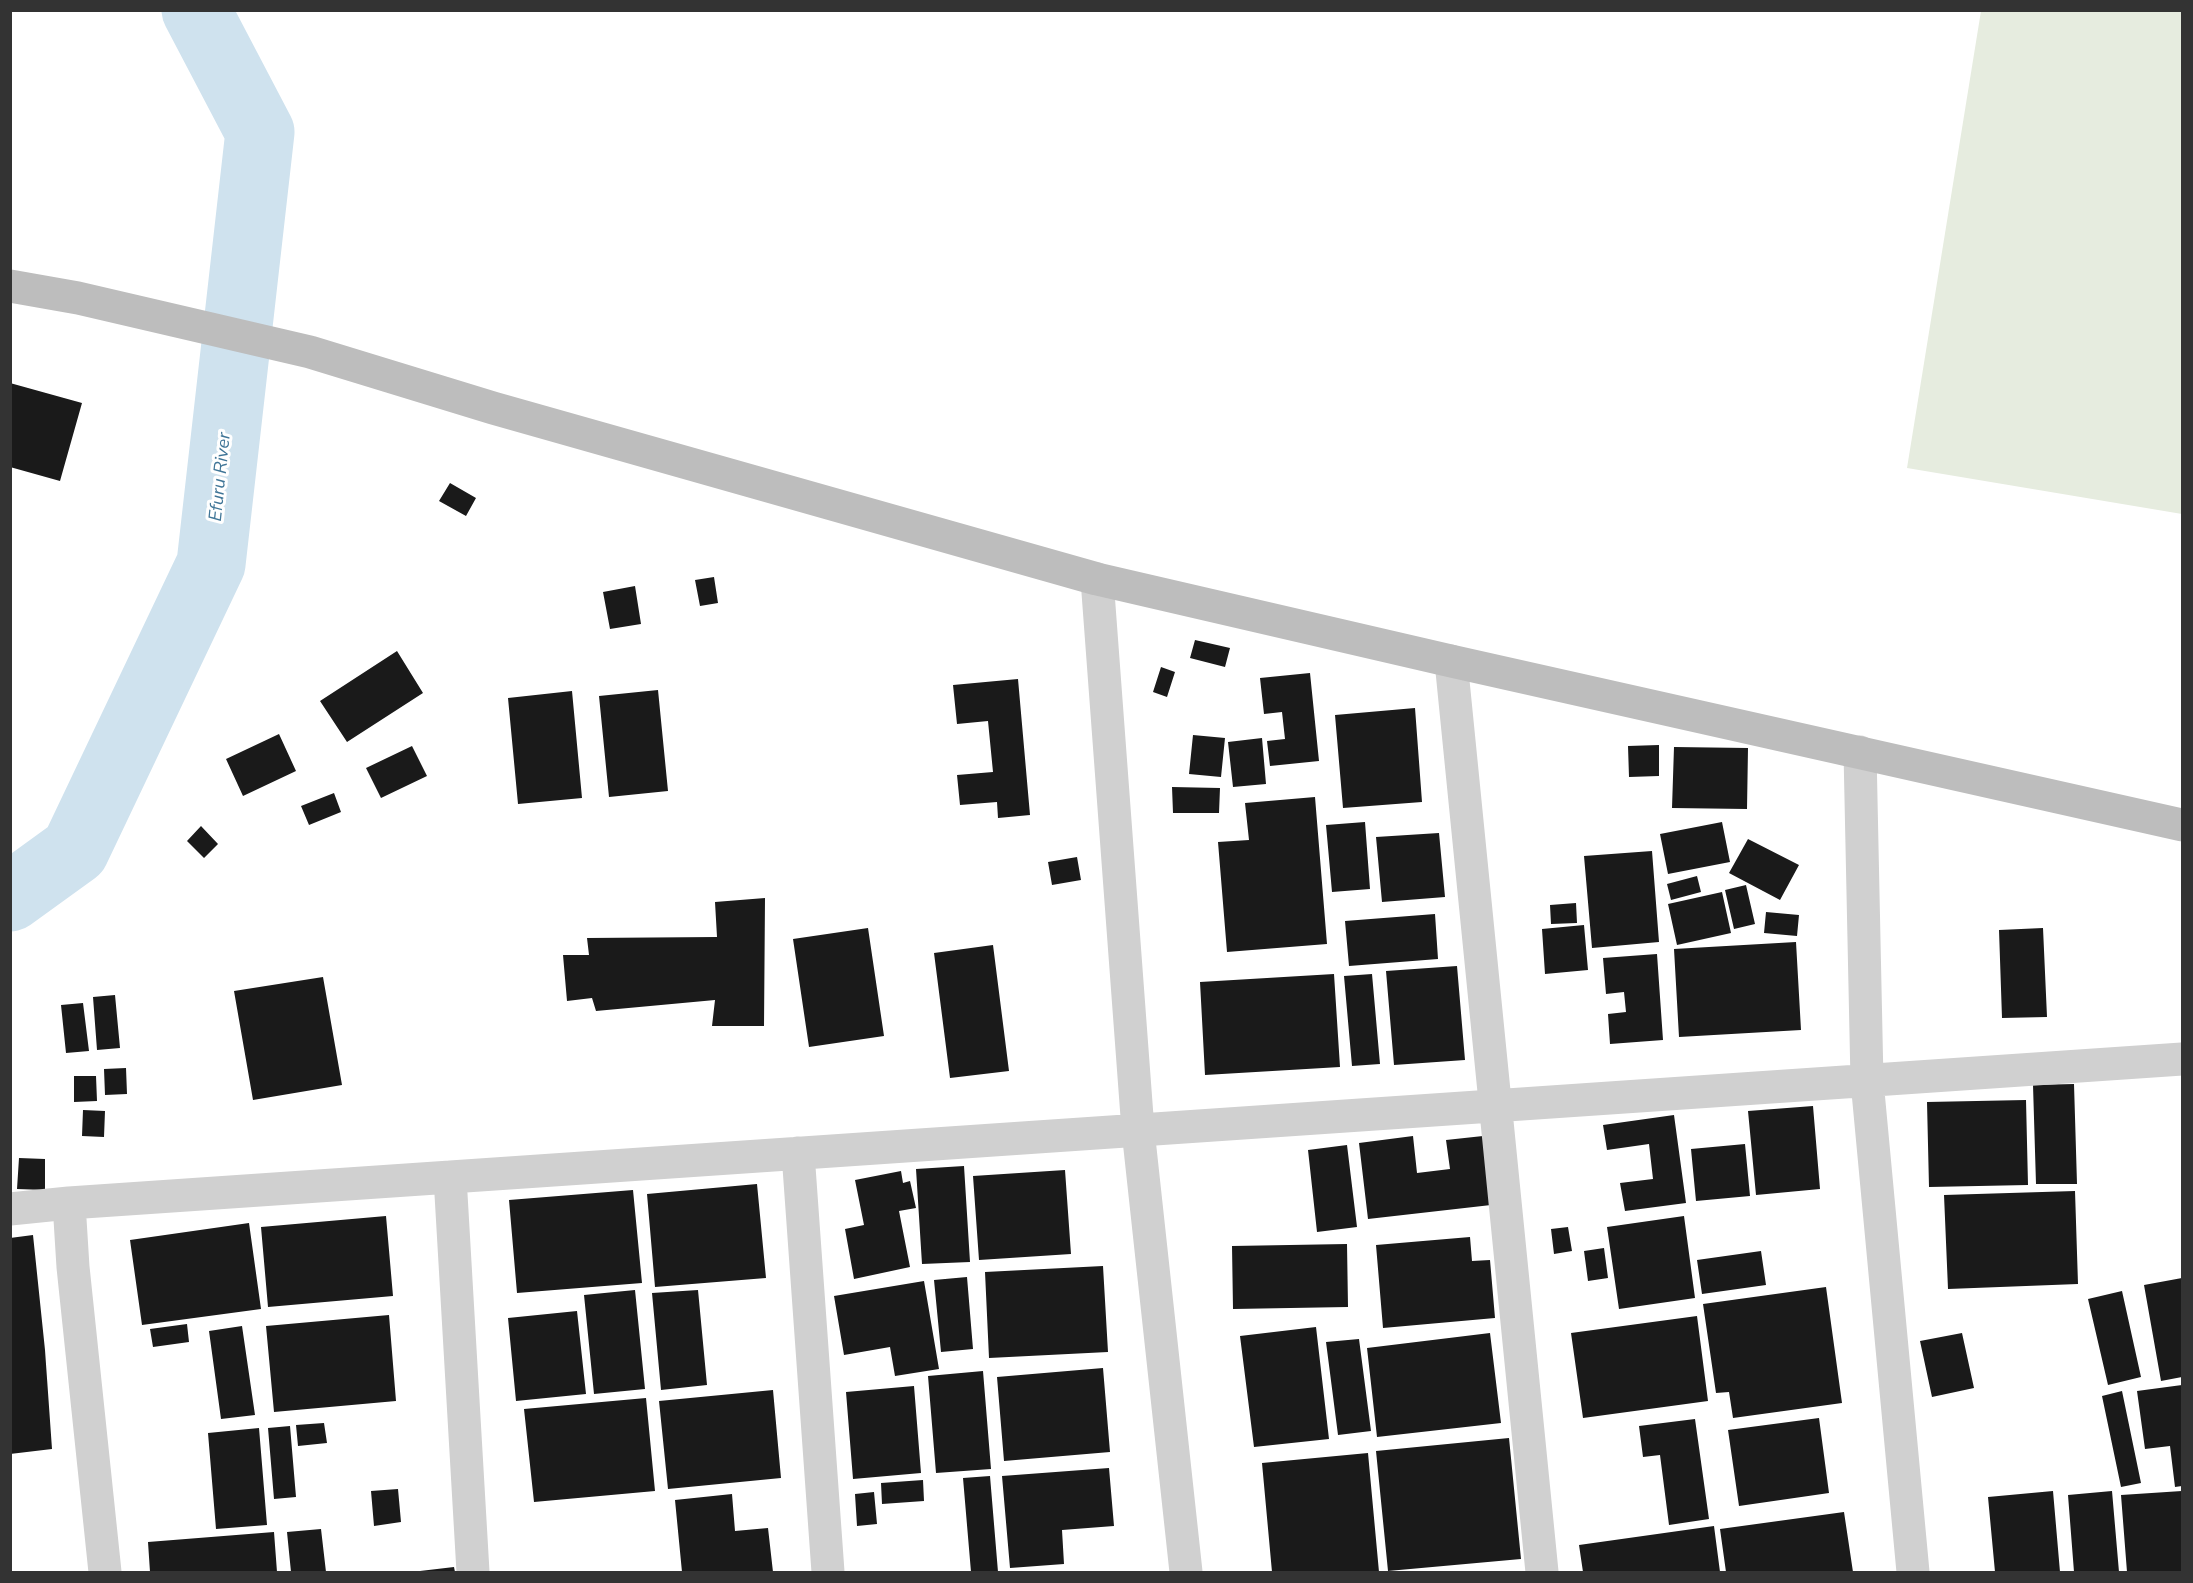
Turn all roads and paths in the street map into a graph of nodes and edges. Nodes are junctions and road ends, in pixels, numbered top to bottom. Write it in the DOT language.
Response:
graph roads {
  1 [pos="10,286"];
  2 [pos="1097,579"];
  3 [pos="1451,661"];
  4 [pos="1860,752"];
  5 [pos="2182,825"];
  6 [pos="2182,1059"];
  7 [pos="1867,1081"];
  8 [pos="1496,1106"];
  9 [pos="1138,1130"];
  10 [pos="798,1153"];
  11 [pos="450,1177"];
  12 [pos="69,1203"];
  13 [pos="10,1209"];
  14 [pos="105,1572"];
  15 [pos="473,1572"];
  16 [pos="828,1572"];
  17 [pos="1186,1572"];
  18 [pos="1542,1572"];
  19 [pos="1913,1572"];
  1 -- 2 [label="street"];
  2 -- 3 [label="street"];
  2 -- 9 [label="street"];
  3 -- 4 [label="street"];
  3 -- 8 [label="street"];
  4 -- 5 [label="street"];
  4 -- 7 [label="street"];
  6 -- 7 [label="street"];
  7 -- 8 [label="street"];
  7 -- 19 [label="street"];
  8 -- 9 [label="street"];
  8 -- 18 [label="street"];
  9 -- 10 [label="street"];
  9 -- 17 [label="street"];
  10 -- 11 [label="street"];
  10 -- 16 [label="street"];
  11 -- 12 [label="street"];
  11 -- 15 [label="street"];
  12 -- 13 [label="street"];
  12 -- 14 [label="street"];
}
